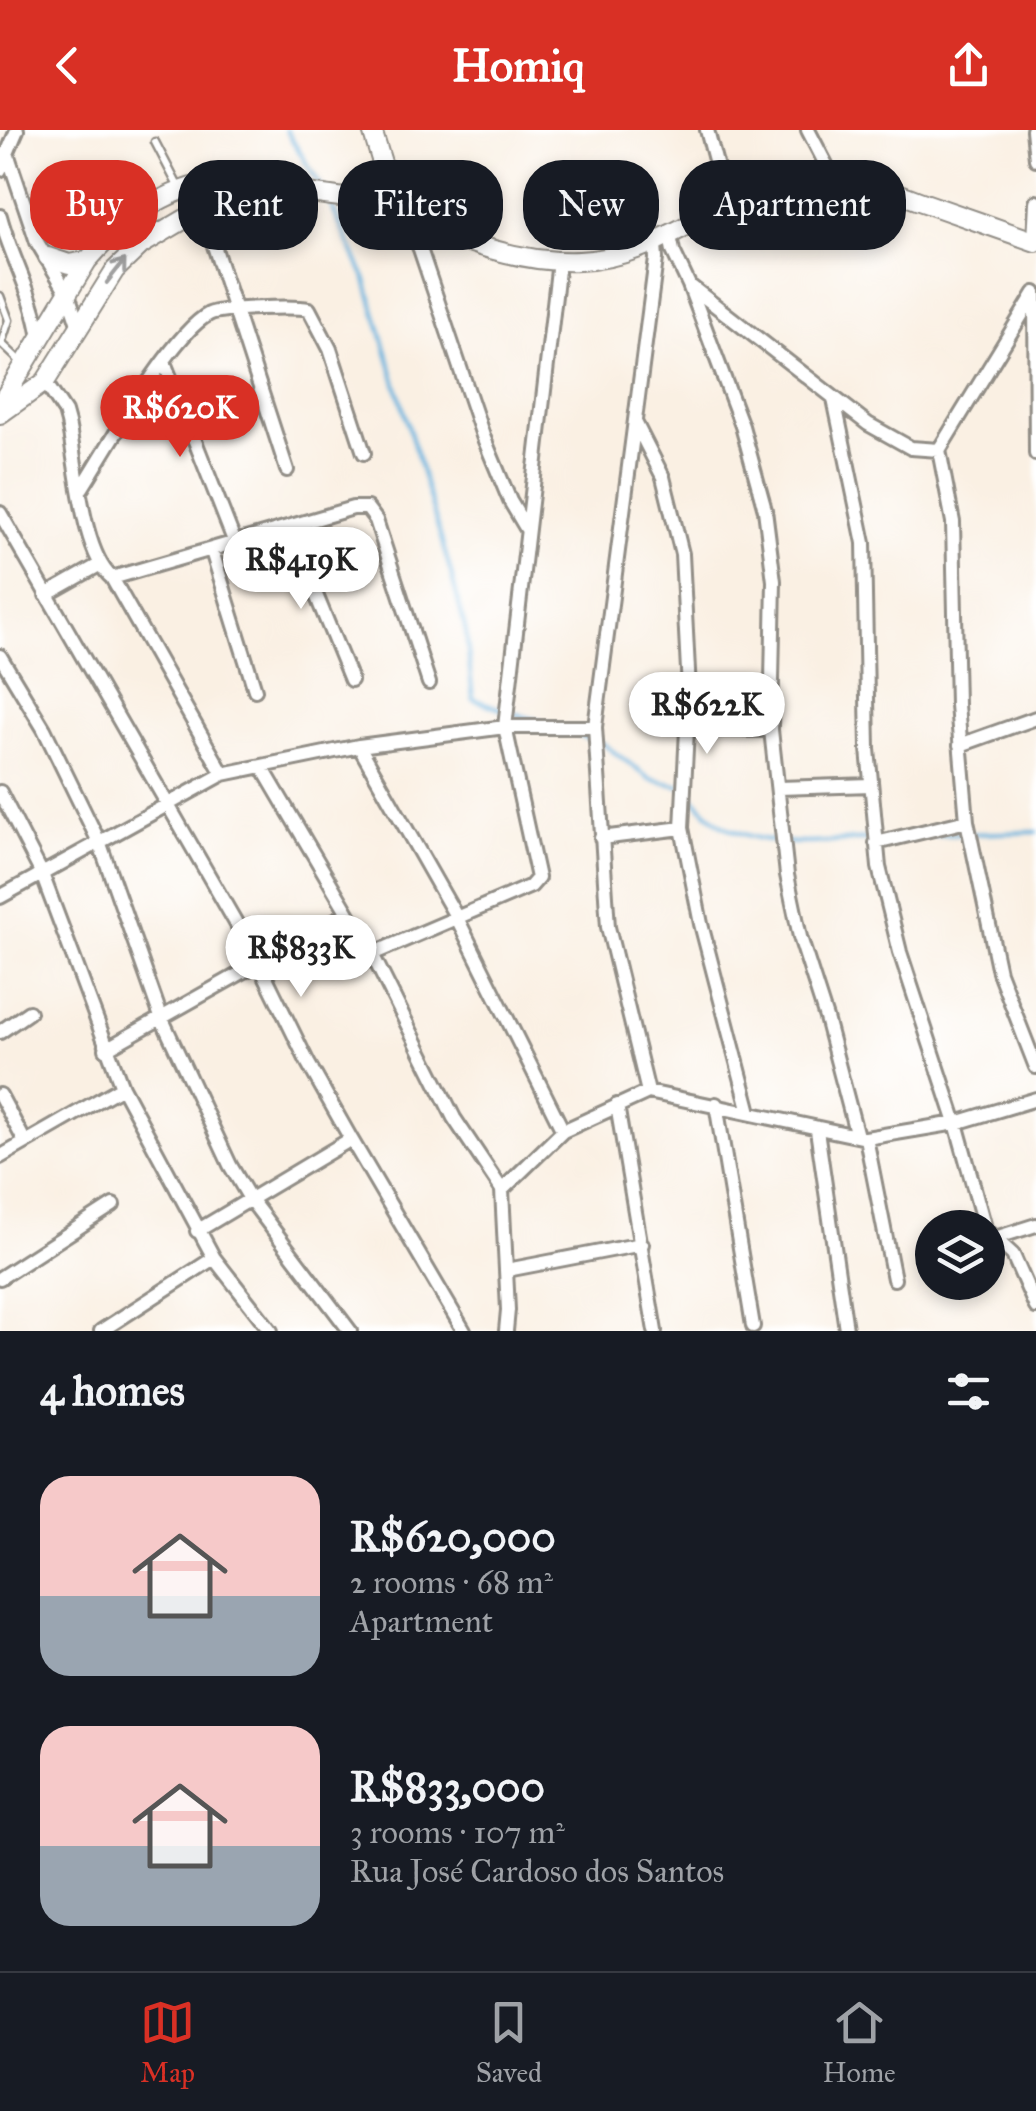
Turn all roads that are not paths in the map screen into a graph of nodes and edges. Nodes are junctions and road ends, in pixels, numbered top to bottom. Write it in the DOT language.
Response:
graph roads {
  1 [pos="17,130"];
  2 [pos="372,130"];
  3 [pos="707,130"];
  4 [pos="808,130"];
  5 [pos="1033,130"];
  6 [pos="154,142"];
  7 [pos="7,153"];
  8 [pos="1036,159"];
  9 [pos="382,160"];
  10 [pos="715,160"];
  11 [pos="824,160"];
  12 [pos="0,170"];
  13 [pos="178,187"];
  14 [pos="906,196"];
  15 [pos="1036,202"];
  16 [pos="0,216"];
  17 [pos="178,225"];
  18 [pos="679,231"];
  19 [pos="663,240"];
  20 [pos="1035,242"];
  21 [pos="97,250"];
  22 [pos="208,250"];
  23 [pos="420,250"];
  24 [pos="491,250"];
  25 [pos="43,251"];
  26 [pos="14,257"];
  27 [pos="88,261"];
  28 [pos="559,261"];
  29 [pos="689,285"];
  30 [pos="1036,292"];
  31 [pos="68,294"];
  32 [pos="0,296"];
  33 [pos="234,310"];
  34 [pos="78,327"];
  35 [pos="40,339"];
  36 [pos="1,343"];
  37 [pos="164,362"];
  38 [pos="23,366"];
  39 [pos="45,382"];
  40 [pos="834,399"];
  41 [pos="0,405"];
  42 [pos="0,414"];
  43 [pos="634,421"];
  44 [pos="939,450"];
  45 [pos="364,452"];
  46 [pos="1036,454"];
  47 [pos="287,470"];
  48 [pos="82,488"];
  49 [pos="0,513"];
  50 [pos="526,528"];
  51 [pos="289,529"];
  52 [pos="235,543"];
  53 [pos="212,550"];
  54 [pos="99,565"];
  55 [pos="112,578"];
  56 [pos="46,595"];
  57 [pos="0,656"];
  58 [pos="351,680"];
  59 [pos="429,683"];
  60 [pos="255,690"];
  61 [pos="1036,718"];
  62 [pos="505,727"];
  63 [pos="594,727"];
  64 [pos="688,729"];
  65 [pos="772,730"];
  66 [pos="960,745"];
  67 [pos="360,746"];
  68 [pos="262,767"];
  69 [pos="223,774"];
  70 [pos="871,785"];
  71 [pos="778,788"];
  72 [pos="0,792"];
  73 [pos="166,804"];
  74 [pos="967,821"];
  75 [pos="682,828"];
  76 [pos="602,838"];
  77 [pos="876,843"];
  78 [pos="100,844"];
  79 [pos="42,874"];
  80 [pos="0,898"];
  81 [pos="346,914"];
  82 [pos="457,918"];
  83 [pos="372,954"];
  84 [pos="259,963"];
  85 [pos="29,1012"];
  86 [pos="161,1017"];
  87 [pos="0,1032"];
  88 [pos="106,1049"];
  89 [pos="1036,1066"];
  90 [pos="122,1088"];
  91 [pos="648,1092"];
  92 [pos="0,1095"];
  93 [pos="1036,1099"];
  94 [pos="716,1104"];
  95 [pos="617,1105"];
  96 [pos="750,1112"];
  97 [pos="956,1123"];
  98 [pos="818,1130"];
  99 [pos="563,1132"];
  100 [pos="862,1137"];
  101 [pos="351,1140"];
  102 [pos="26,1142"];
  103 [pos="0,1157"];
  104 [pos="502,1190"];
  105 [pos="250,1199"];
  106 [pos="113,1204"];
  107 [pos="982,1210"];
  108 [pos="1036,1225"];
  109 [pos="1005,1230"];
  110 [pos="197,1231"];
  111 [pos="642,1244"];
  112 [pos="1005,1248"];
  113 [pos="214,1258"];
  114 [pos="506,1270"];
  115 [pos="0,1278"];
  116 [pos="894,1279"];
  117 [pos="1036,1307"];
  118 [pos="753,1326"];
  119 [pos="846,1330"];
  120 [pos="100,1331"];
  121 [pos="271,1331"];
  122 [pos="350,1331"];
  123 [pos="464,1331"];
  124 [pos="506,1331"];
  125 [pos="655,1331"];
  1 -- 7 [label="street"];
  2 -- 9 [label="main road"];
  3 -- 10 [label="street"];
  4 -- 11 [label="street"];
  5 -- 8 [label="street"];
  6 -- 13 [label="lane"];
  7 -- 12 [label="street"];
  7 -- 25 [label="street"];
  14 -- 20 [label="main road"];
  15 -- 20 [label="street"];
  16 -- 26 [label="street"];
  34 -- 17 [label="main road, one-way"];
  18 -- 19 [label="main road"];
  19 -- 28 [label="main road"];
  19 -- 29 [label="street"];
  19 -- 43 [label="street"];
  21 -- 27 [label="main road"];
  22 -- 33 [label="street"];
  23 -- 50 [label="street"];
  24 -- 28 [label="main road"];
  25 -- 26 [label="street"];
  25 -- 27 [label="main road"];
  25 -- 31 [label="street"];
  26 -- 35 [label="street"];
  27 -- 31 [label="main road"];
  28 -- 50 [label="street"];
  29 -- 40 [label="street"];
  29 -- 65 [label="street"];
  30 -- 44 [label="street"];
  30 -- 46 [label="street"];
  31 -- 34 [label="street"];
  31 -- 35 [label="main road"];
  32 -- 36 [label="lane"];
  33 -- 37 [label="street"];
  33 -- 45 [label="street"];
  33 -- 47 [label="street"];
  34 -- 39 [label="main road"];
  35 -- 38 [label="main road"];
  36 -- 38 [label="lane"];
  37 -- 48 [label="street"];
  37 -- 52 [label="street"];
  38 -- 39 [label="main road"];
  38 -- 41 [label="main road"];
  39 -- 42 [label="main road"];
  39 -- 48 [label="street"];
  40 -- 44 [label="street"];
  40 -- 70 [label="street"];
  43 -- 63 [label="street"];
  43 -- 64 [label="street"];
  44 -- 66 [label="street"];
  48 -- 54 [label="street"];
  49 -- 56 [label="street"];
  50 -- 62 [label="street"];
  51 -- 52 [label="street"];
  51 -- 58 [label="street"];
  51 -- 59 [label="street"];
  52 -- 53 [label="street"];
  53 -- 55 [label="street"];
  53 -- 60 [label="street"];
  54 -- 55 [label="street"];
  54 -- 56 [label="street"];
  55 -- 69 [label="street"];
  56 -- 73 [label="street"];
  57 -- 78 [label="street"];
  61 -- 66 [label="street"];
  62 -- 63 [label="street"];
  62 -- 67 [label="street"];
  62 -- 82 [label="street"];
  63 -- 76 [label="street"];
  64 -- 65 [label="street"];
  64 -- 75 [label="street"];
  65 -- 71 [label="street"];
  66 -- 74 [label="street"];
  67 -- 68 [label="street"];
  67 -- 82 [label="street"];
  68 -- 69 [label="street"];
  68 -- 81 [label="street"];
  69 -- 73 [label="street"];
  70 -- 71 [label="street"];
  70 -- 77 [label="street"];
  71 -- 100 [label="street"];
  72 -- 79 [label="street"];
  73 -- 78 [label="street"];
  73 -- 84 [label="street"];
  74 -- 77 [label="street"];
  74 -- 89 [label="street"];
  75 -- 76 [label="street"];
  75 -- 96 [label="street"];
  76 -- 91 [label="street"];
  77 -- 97 [label="street"];
  78 -- 79 [label="street"];
  78 -- 86 [label="street"];
  79 -- 80 [label="street"];
  79 -- 88 [label="street"];
  81 -- 83 [label="street"];
  81 -- 84 [label="street"];
  82 -- 83 [label="street"];
  82 -- 99 [label="street"];
  83 -- 104 [label="street"];
  84 -- 86 [label="street"];
  84 -- 101 [label="street"];
  85 -- 87 [label="street"];
  86 -- 88 [label="street"];
  86 -- 105 [label="street"];
  88 -- 90 [label="street"];
  90 -- 102 [label="street"];
  90 -- 110 [label="street"];
  91 -- 94 [label="street"];
  91 -- 95 [label="street"];
  92 -- 102 [label="street"];
  93 -- 97 [label="street"];
  94 -- 96 [label="street"];
  94 -- 118 [label="street"];
  95 -- 99 [label="street"];
  95 -- 111 [label="street"];
  96 -- 98 [label="street"];
  97 -- 100 [label="street"];
  97 -- 107 [label="street"];
  98 -- 100 [label="street"];
  98 -- 119 [label="street"];
  99 -- 104 [label="street"];
  100 -- 116 [label="street"];
  101 -- 105 [label="street"];
  101 -- 123 [label="street"];
  102 -- 103 [label="street"];
  104 -- 114 [label="street"];
  105 -- 110 [label="street"];
  105 -- 122 [label="street"];
  106 -- 115 [label="street"];
  108 -- 109 [label="street"];
  110 -- 113 [label="street"];
  111 -- 114 [label="street"];
  111 -- 125 [label="street"];
  112 -- 117 [label="street"];
  113 -- 120 [label="street"];
  113 -- 121 [label="street"];
  114 -- 124 [label="street"];
}
